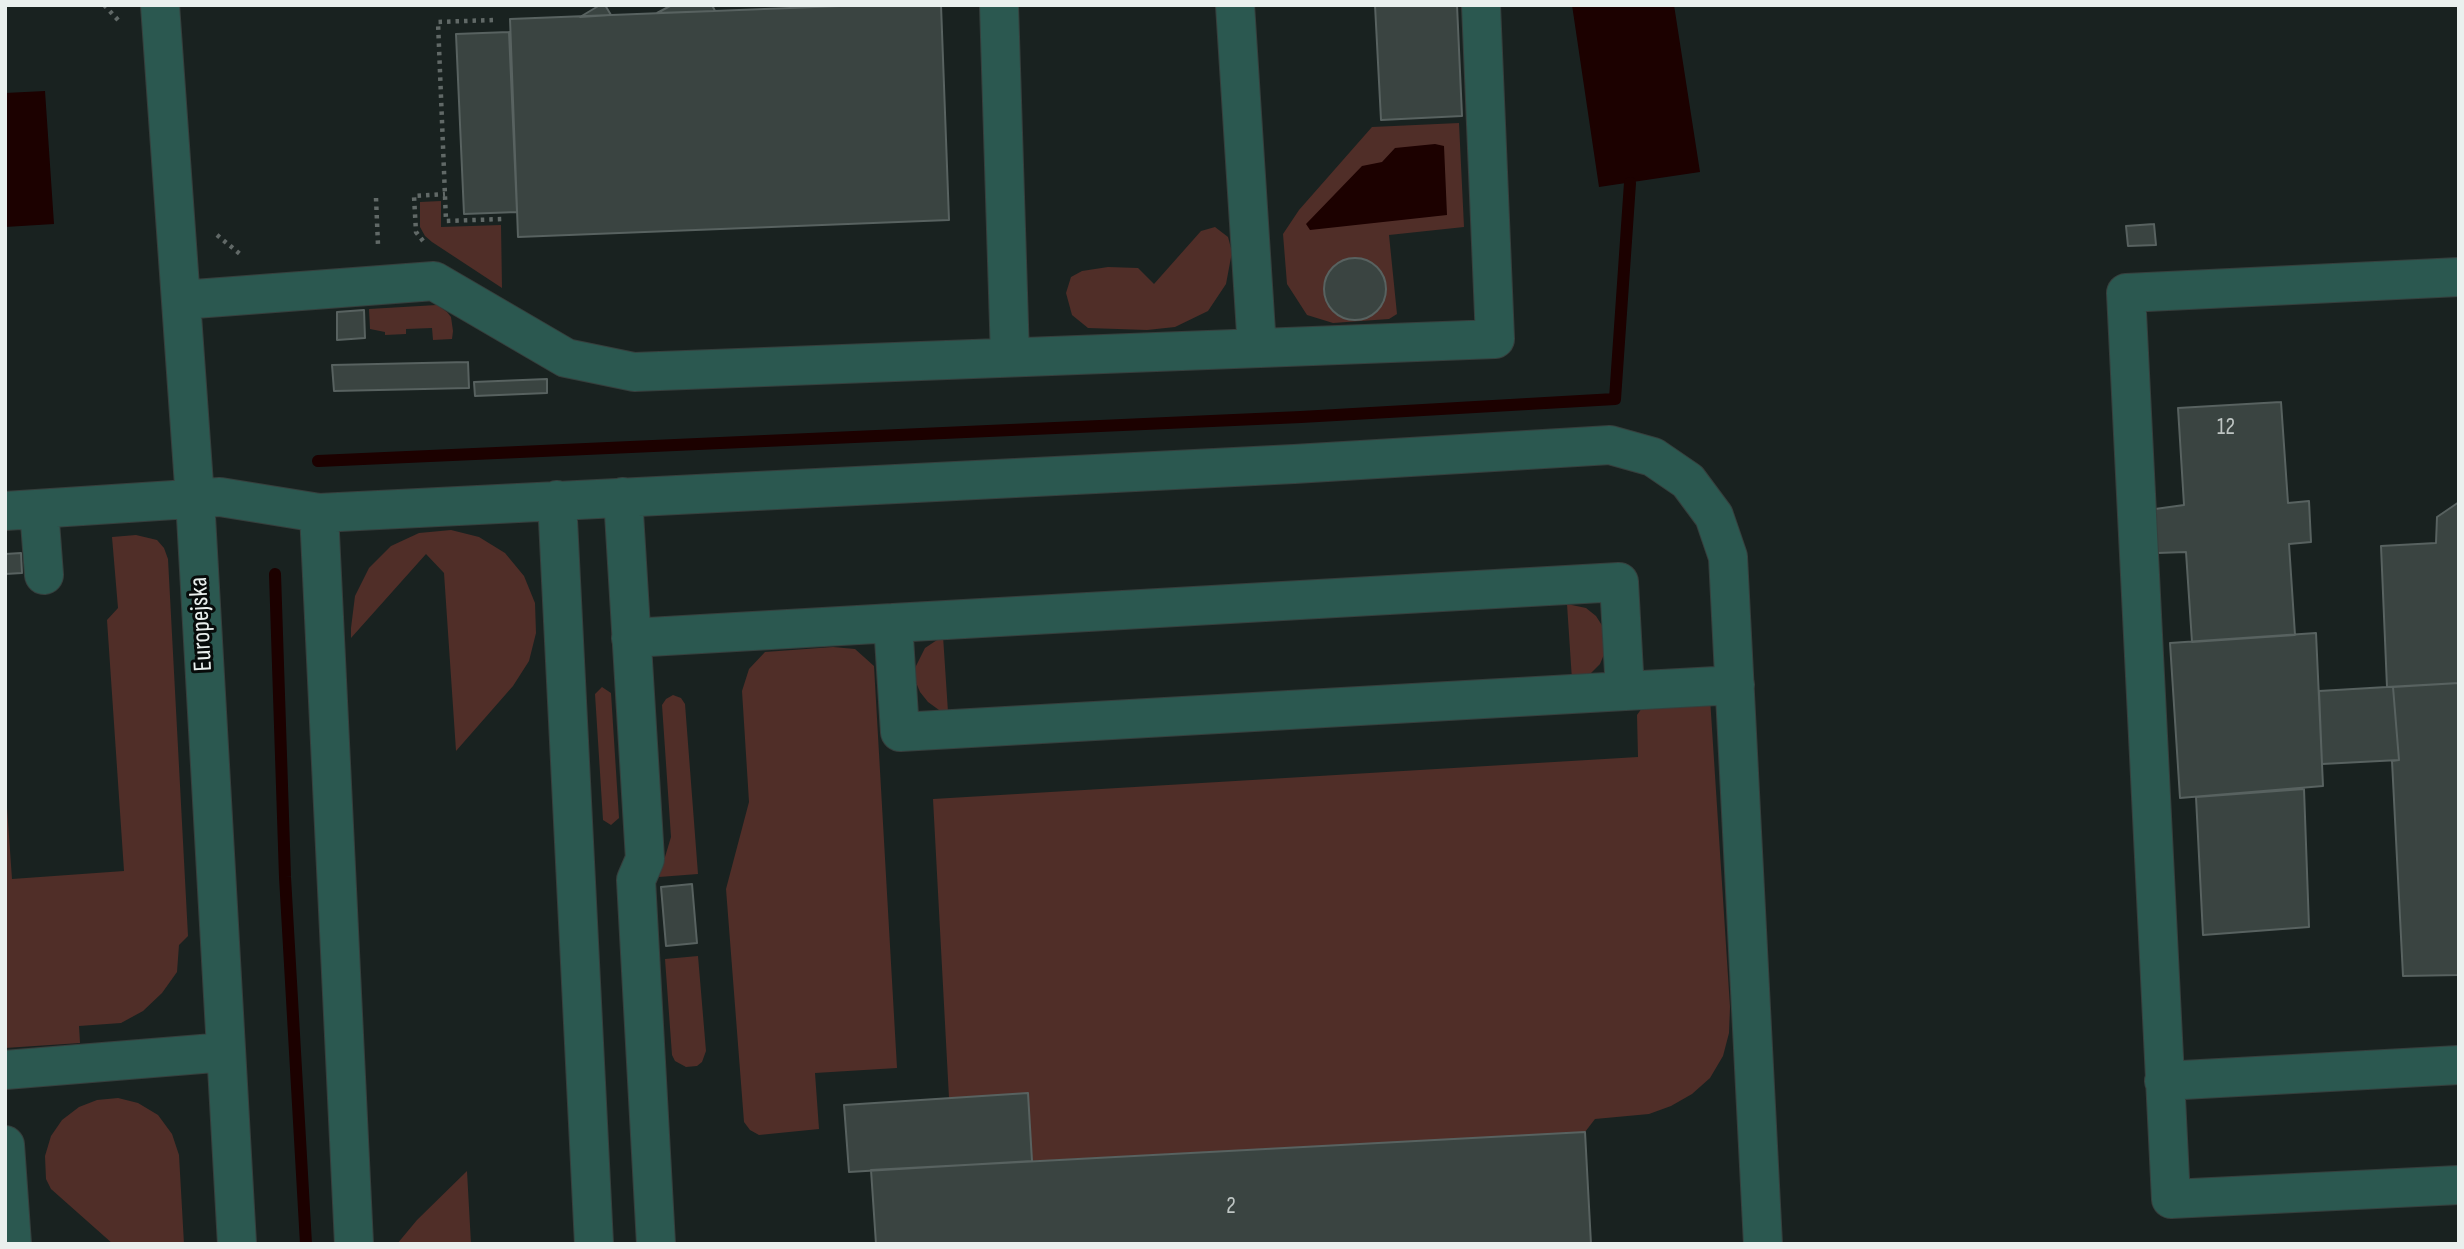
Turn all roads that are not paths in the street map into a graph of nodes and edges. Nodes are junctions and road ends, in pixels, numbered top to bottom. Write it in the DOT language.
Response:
graph roads {
  1 [pos="160,5"];
  2 [pos="999,5"];
  3 [pos="1235,5"];
  4 [pos="1481,5"];
  5 [pos="2459,277"];
  6 [pos="181,300"];
  7 [pos="1257,348"];
  8 [pos="1010,357"];
  9 [pos="623,497"];
  10 [pos="195,499"];
  11 [pos="557,500"];
  12 [pos="22,510"];
  13 [pos="319,513"];
  14 [pos="44,575"];
  15 [pos="893,623"];
  16 [pos="631,638"];
  17 [pos="1735,685"];
  18 [pos="1625,691"];
  19 [pos="226,1052"];
  20 [pos="2459,1065"];
  21 [pos="5,1070"];
  22 [pos="2164,1081"];
  23 [pos="6,1155"];
  24 [pos="2459,1185"];
  25 [pos="12,1244"];
  26 [pos="237,1244"];
  27 [pos="354,1244"];
  28 [pos="594,1244"];
  29 [pos="656,1244"];
  30 [pos="1763,1244"];
  1 -- 6 [label="street, Europejska"];
  2 -- 8 [label="street"];
  3 -- 7 [label="street"];
  4 -- 7 [label="street"];
  5 -- 22 [label="street"];
  6 -- 8 [label="street"];
  6 -- 10 [label="street, Europejska"];
  7 -- 8 [label="street"];
  9 -- 11 [label="street"];
  9 -- 16 [label="street"];
  9 -- 17 [label="street"];
  10 -- 12 [label="street"];
  10 -- 13 [label="street"];
  10 -- 19 [label="street, Europejska"];
  11 -- 13 [label="street"];
  11 -- 28 [label="street"];
  12 -- 14 [label="street"];
  13 -- 27 [label="street"];
  15 -- 16 [label="street"];
  15 -- 18 [label="street"];
  15 -- 18 [label="street"];
  16 -- 29 [label="street"];
  17 -- 18 [label="street"];
  17 -- 30 [label="street"];
  19 -- 21 [label="street"];
  19 -- 26 [label="street, Europejska"];
  20 -- 22 [label="street"];
  22 -- 24 [label="street"];
  23 -- 25 [label="street"];
}
